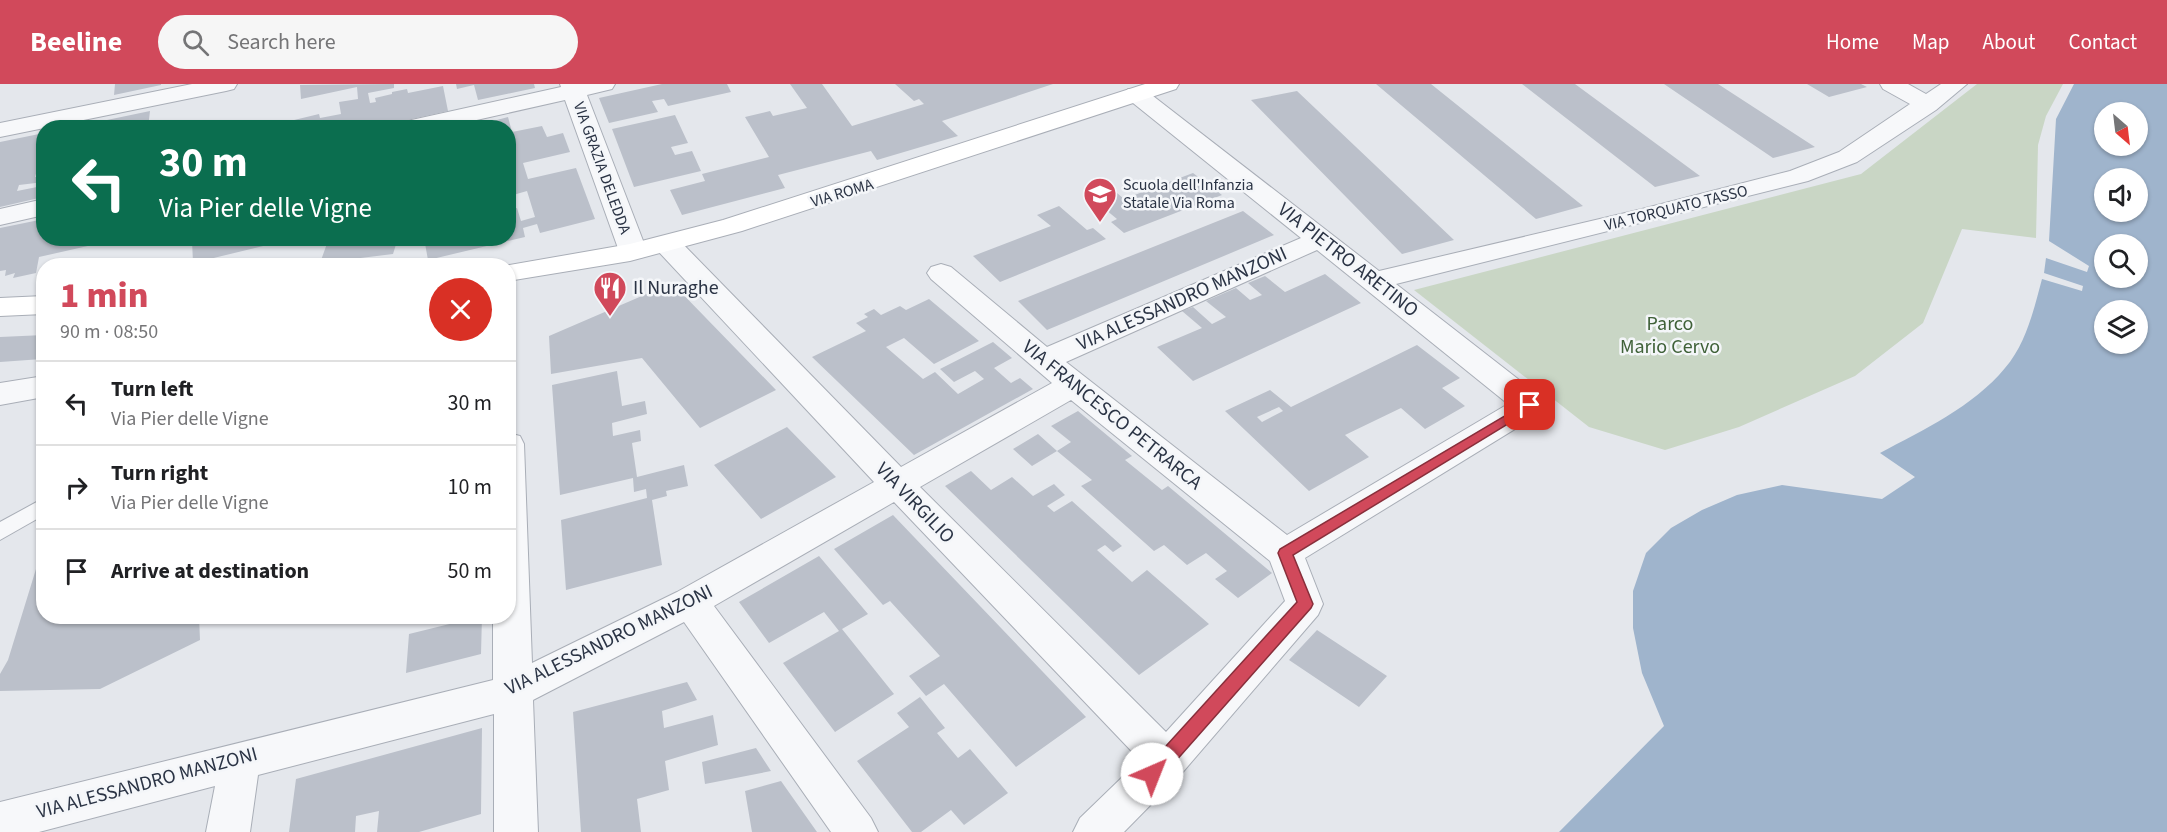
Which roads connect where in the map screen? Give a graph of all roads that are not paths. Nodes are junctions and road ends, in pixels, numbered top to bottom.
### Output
1 (226, 84) edge
2 (604, 84) edge
3 (1167, 84) edge
4 (1891, 84) edge
5 (1956, 84) edge
6 (572, 87) edge
7 (1136, 94) junction
8 (1928, 105) junction
9 (49, 120) edge
10 (439, 120) edge
11 (36, 123) edge
12 (0, 130) edge
13 (36, 209) edge
14 (0, 217) edge
15 (1320, 239) junction
16 (667, 244) junction
17 (633, 251) junction
18 (516, 272) edge
19 (941, 273) dead end
20 (1374, 281) junction
21 (36, 305) edge
22 (0, 307) edge
23 (1044, 360) junction
24 (1073, 385) junction
25 (36, 387) edge
26 (0, 394) edge
27 (898, 486) junction
28 (36, 510) edge
29 (0, 532) edge
30 (1285, 553) junction
31 (690, 602) junction
32 (511, 624) edge
33 (512, 692) junction
34 (240, 759) junction
35 (1167, 760) junction
36 (0, 822) edge
37 (228, 832) edge
38 (516, 832) edge
39 (856, 832) edge
40 (1095, 832) edge

1 - 9 street
2 - 6 street
3 - 7 main road, VIA ROMA
4 - 8 street
5 - 8 street, VIA TORQUATO TASSO
6 - 10 street
6 - 17 street, VIA GRAZIA DELEDDA
7 - 15 street, VIA PIETRO ARETINO
7 - 16 main road, VIA ROMA
8 - 20 street, VIA TORQUATO TASSO
11 - 12 street
13 - 14 street
15 - 20 street, VIA PIETRO ARETINO
15 - 23 street, VIA ALESSANDRO MANZONI
16 - 17 main road, VIA ROMA
16 - 27 street, VIA VIRGILIO
17 - 18 main road, VIA ROMA
19 - 23 street, VIA FRANCESCO PETRARCA
20 - 30 street, VIA PIETRO ARETINO
21 - 22 main road
23 - 24 street, VIA FRANCESCO PETRARCA
24 - 27 street, VIA ALESSANDRO MANZONI
24 - 30 street, VIA FRANCESCO PETRARCA
25 - 26 street
27 - 31 street, VIA ALESSANDRO MANZONI
27 - 35 street, VIA VIRGILIO
28 - 29 lane
30 - 35 street
31 - 33 street, VIA ALESSANDRO MANZONI
31 - 39 street
32 - 33 street
33 - 34 street, VIA ALESSANDRO MANZONI
33 - 38 street
34 - 36 street, VIA ALESSANDRO MANZONI
34 - 37 street
35 - 40 street

